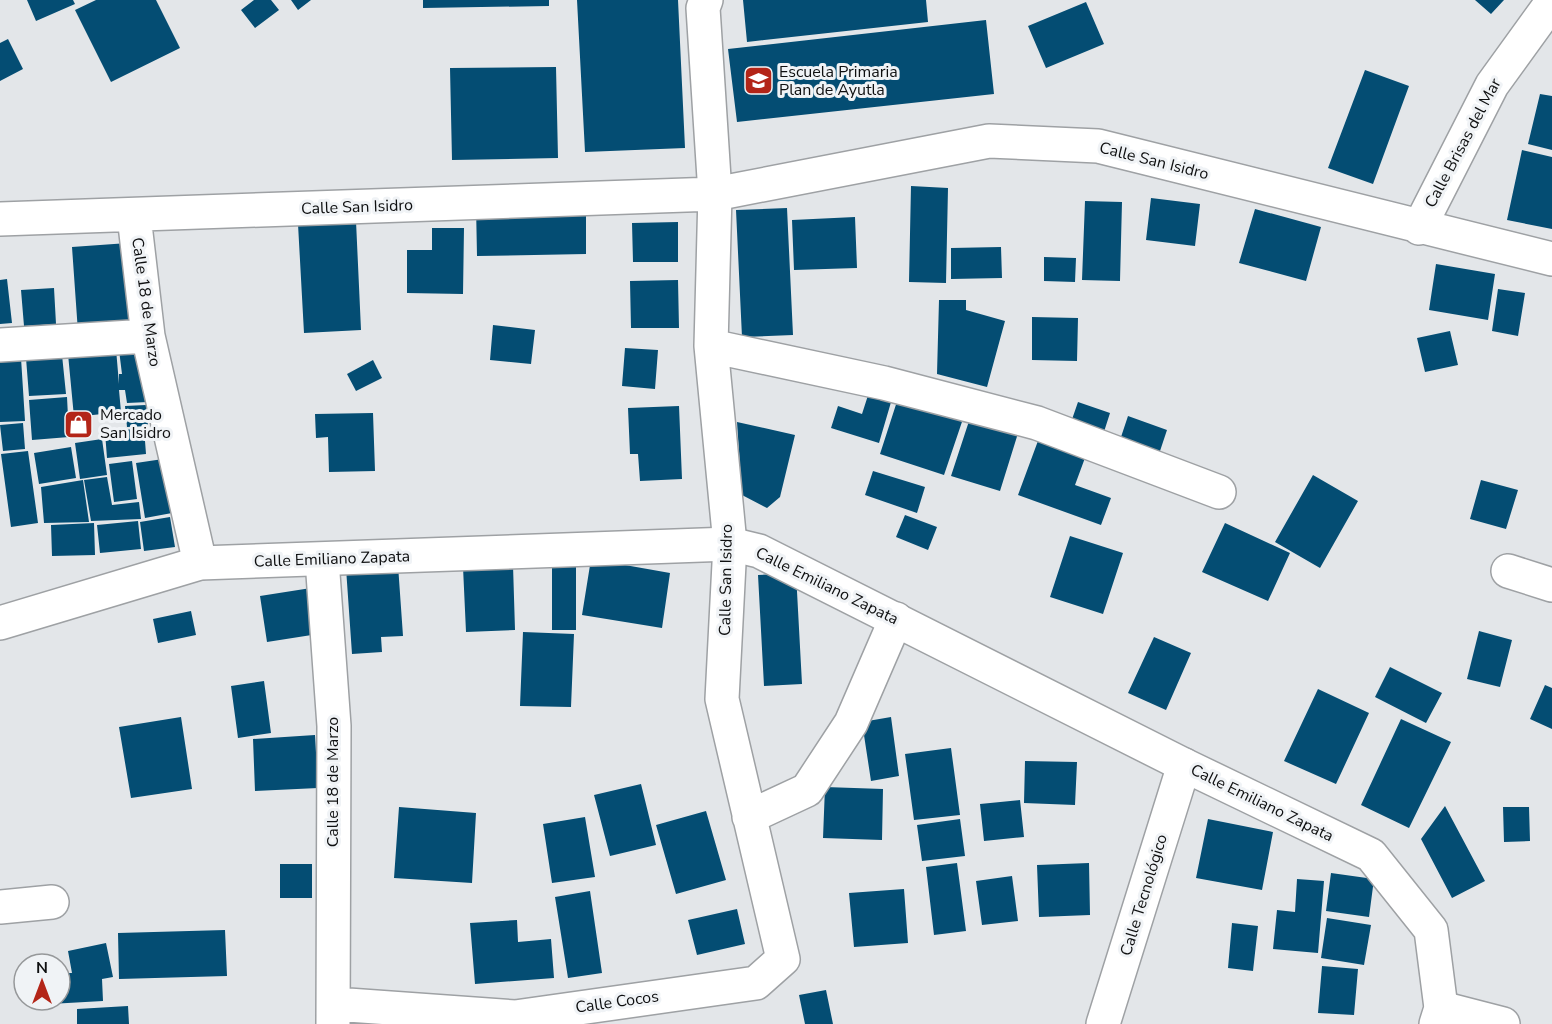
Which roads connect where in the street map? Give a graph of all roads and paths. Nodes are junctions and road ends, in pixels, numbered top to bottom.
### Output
1 (706, 0) edge
2 (1552, 2) edge
3 (715, 194) junction
4 (134, 216) junction
5 (0, 219) edge
6 (1419, 228) junction
7 (1552, 259) edge
8 (148, 336) junction
9 (0, 345) edge
10 (711, 346) junction
11 (1219, 492) dead end
12 (729, 544) junction
13 (322, 560) junction
14 (200, 563) junction
15 (1508, 571) dead end
16 (1552, 585) edge
17 (896, 619) junction
18 (0, 623) edge
19 (1184, 765) junction
20 (749, 817) junction
21 (52, 902) dead end
22 (0, 907) edge
23 (783, 959) joint
24 (334, 1014) edge
25 (1438, 1016) edge
26 (1103, 1024) edge
27 (1503, 1024) edge

1 - 3 street, Calle San Isidro
2 - 6 street, Calle Brisas del Mar
3 - 4 street, Calle San Isidro
3 - 6 street, Calle San Isidro
3 - 10 street, Calle San Isidro
4 - 5 street, Calle San Isidro
4 - 8 street, Calle 18 de Marzo
6 - 7 street, Calle San Isidro
8 - 9 street
8 - 14 street, Calle 18 de Marzo
10 - 11 street
10 - 12 street, Calle San Isidro
12 - 13 street, Calle Emiliano Zapata
12 - 17 street, Calle Emiliano Zapata
12 - 20 street, Calle San Isidro
13 - 14 street, Calle Emiliano Zapata
13 - 24 street, Calle 18 de Marzo
14 - 18 street, Calle Emiliano Zapata
15 - 16 street
17 - 19 street, Calle Emiliano Zapata
17 - 20 street
19 - 25 street, Calle Emiliano Zapata
19 - 26 street, Calle Tecnológico
20 - 23 street, Calle San Isidro
21 - 22 street
23 - 24 street, Calle Cocos
25 - 27 street, Calle Emiliano Zapata

